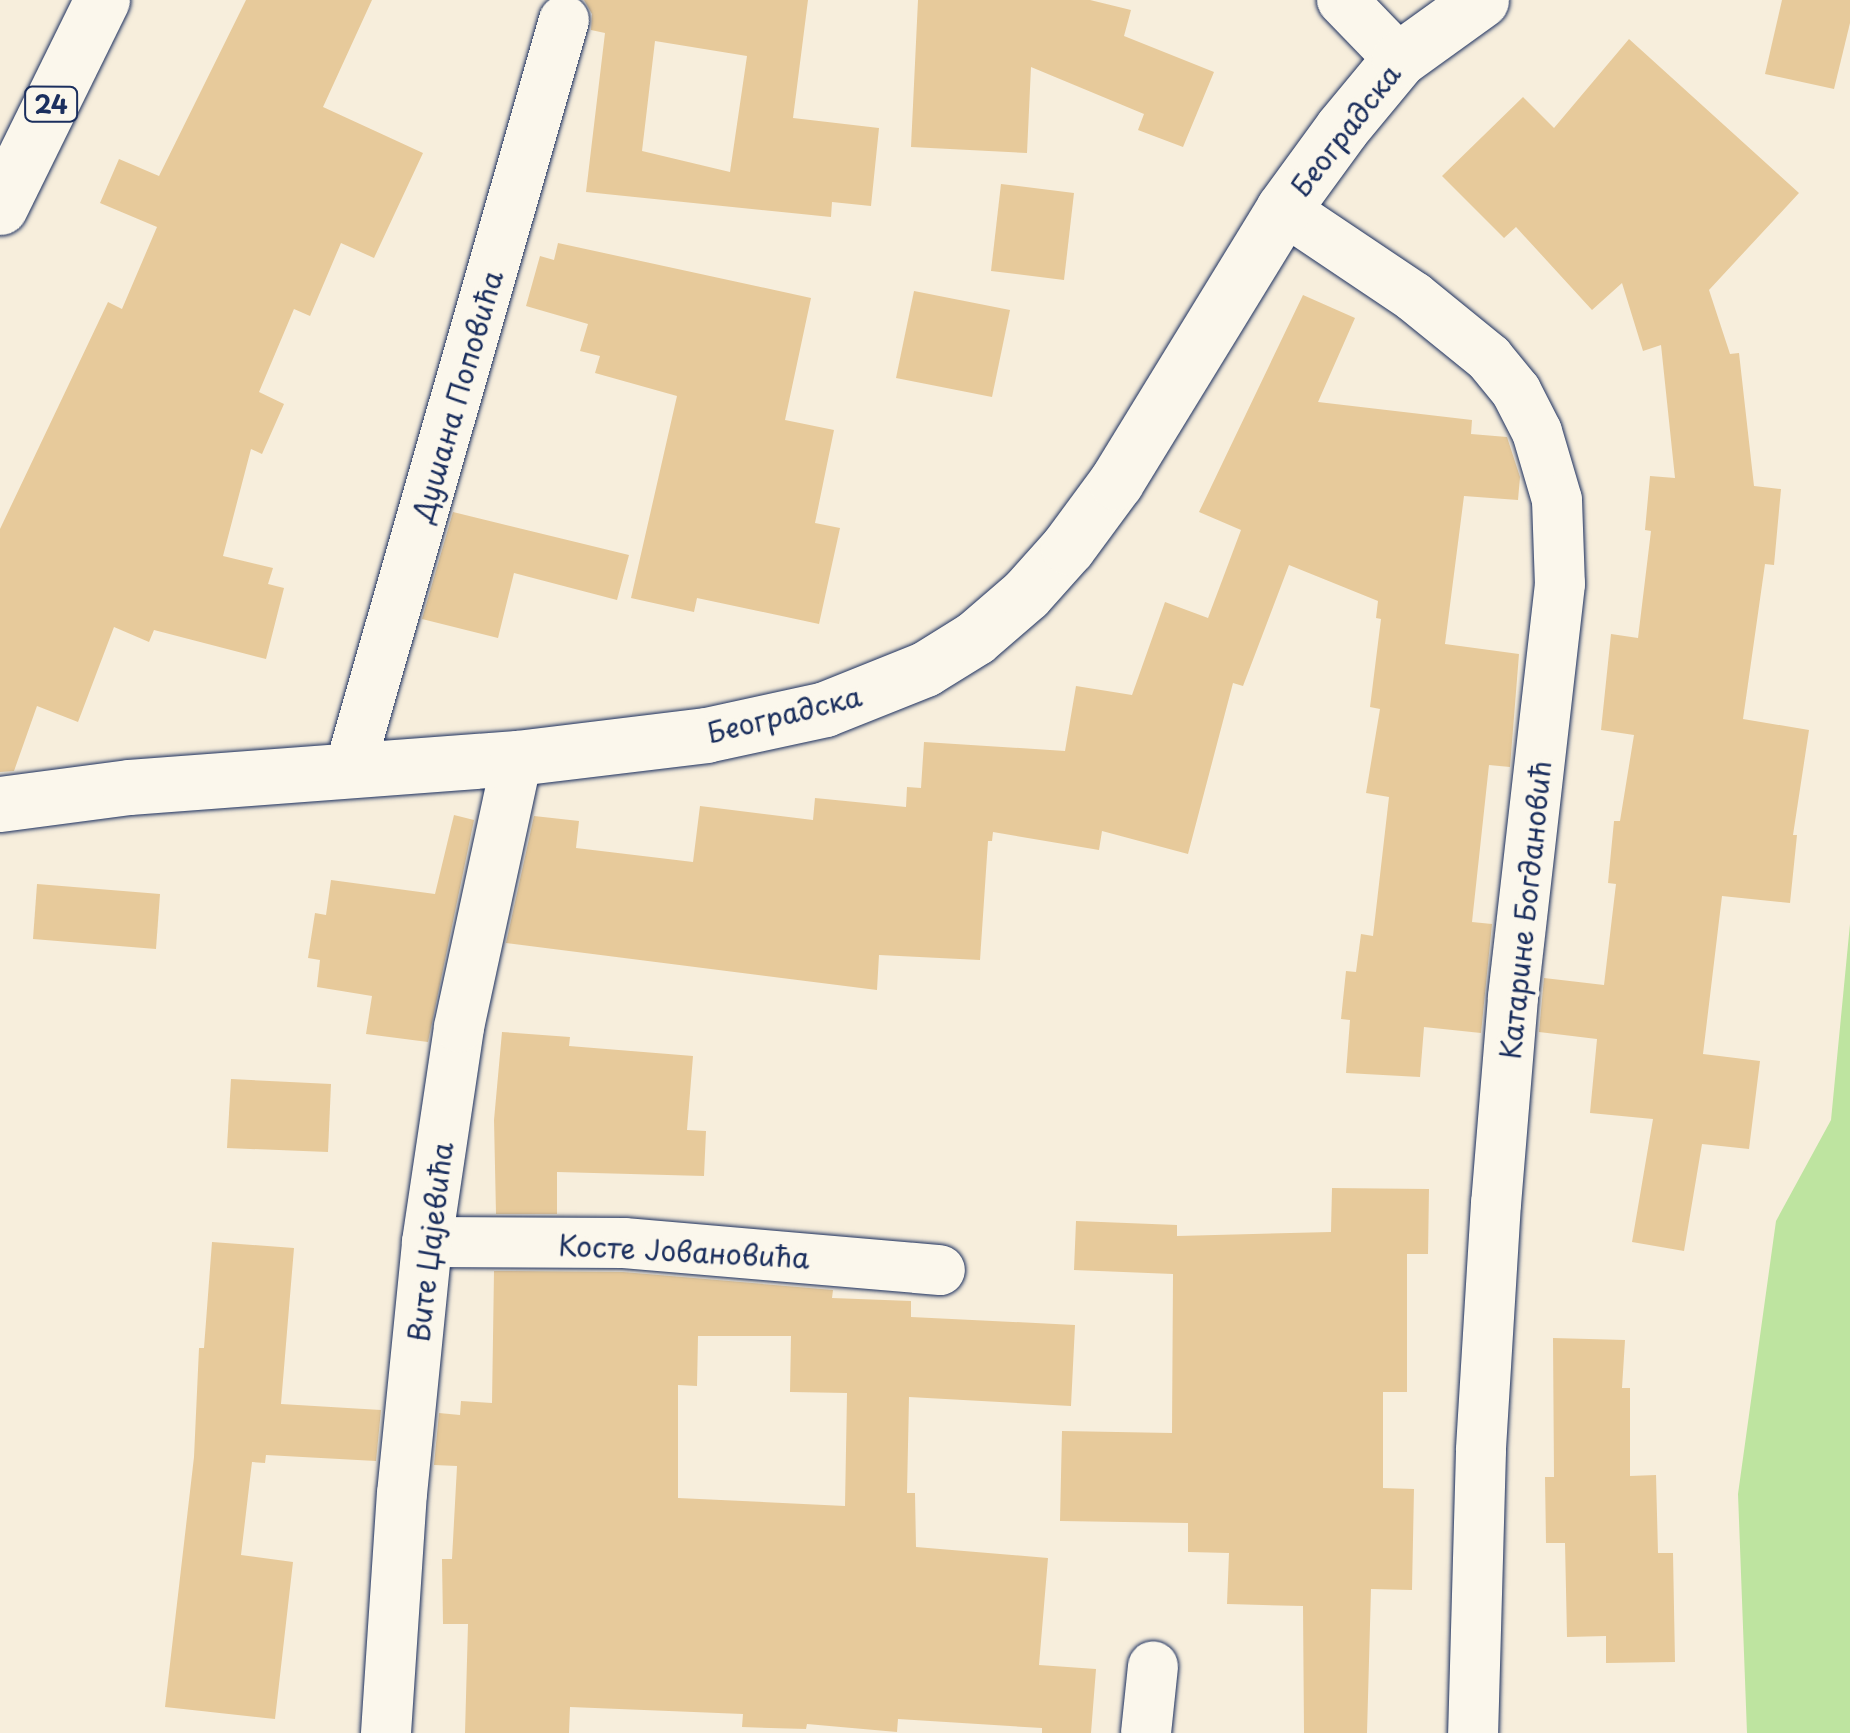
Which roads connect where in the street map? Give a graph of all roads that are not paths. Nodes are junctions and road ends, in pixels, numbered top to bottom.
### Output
1 (102, 0) edge
2 (1342, 0) edge
3 (1482, 0) edge
4 (564, 20) dead end
5 (1400, 59) junction
6 (0, 207) edge
7 (1283, 209) junction
8 (517, 758) junction
9 (349, 772) junction
10 (0, 804) edge
11 (427, 1242) junction
12 (940, 1270) dead end
13 (1152, 1666) dead end
14 (386, 1733) edge
15 (1146, 1733) edge
16 (1474, 1733) edge

1 - 6 street, 24
2 - 5 street
3 - 5 street, Београдска
4 - 9 street, Душана Поповића
5 - 7 street, Београдска
7 - 8 street, Београдска
7 - 16 street, Катарине Богдановић
8 - 9 street, Београдска
8 - 11 street, Вите Џајевића
9 - 10 street, Београдска
11 - 12 street, Косте Јовановића
11 - 14 street, Вите Џајевића
13 - 15 street

